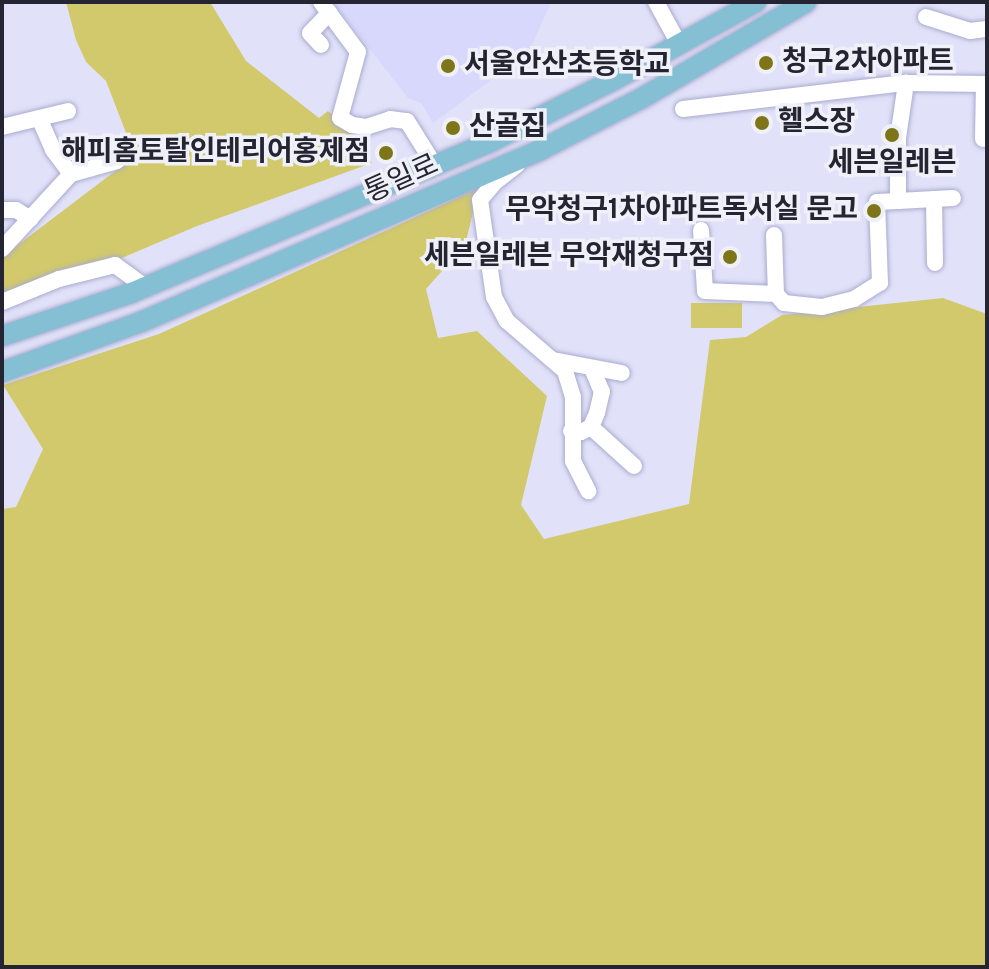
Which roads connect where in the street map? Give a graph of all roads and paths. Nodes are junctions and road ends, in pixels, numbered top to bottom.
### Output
1 (656, 2) edge
2 (756, 2) edge
3 (806, 2) edge
4 (325, 7) edge
5 (926, 17) dead end
6 (987, 29) edge
7 (679, 44) junction
8 (321, 45) dead end
9 (906, 83) junction
10 (986, 84) edge
11 (622, 108) junction
12 (683, 109) dead end
13 (68, 111) dead end
14 (39, 118) junction
15 (2, 127) edge
16 (983, 139) dead end
17 (117, 161) dead end
18 (434, 164) junction
19 (71, 174) junction
20 (953, 198) dead end
21 (934, 199) junction
22 (898, 201) junction
23 (2, 210) edge
24 (31, 219) junction
25 (701, 230) dead end
26 (774, 235) dead end
27 (2, 249) edge
28 (935, 263) dead end
29 (145, 287) junction
30 (776, 294) junction
31 (2, 302) edge
32 (2, 336) edge
33 (553, 360) junction
34 (592, 368) junction
35 (2, 372) edge
36 (622, 373) dead end
37 (591, 427) junction
38 (571, 431) junction
39 (634, 466) dead end
40 (588, 491) dead end

1 - 7 street
2 - 7 main road, 통일로
3 - 11 main road, 통일로
4 - 8 street
4 - 18 street
5 - 6 street
7 - 18 main road, 통일로
9 - 10 street
9 - 12 street
9 - 22 street
10 - 16 street
11 - 33 street
11 - 35 main road, 통일로
13 - 14 street
14 - 15 street
14 - 19 street
17 - 19 street
18 - 29 main road, 통일로
19 - 24 street
20 - 21 street
21 - 22 street
21 - 28 street
22 - 30 street
23 - 24 street
24 - 27 street
25 - 30 street
26 - 30 street
29 - 31 street
29 - 32 main road, 통일로
33 - 34 street
33 - 38 street
34 - 36 street
34 - 37 street
37 - 38 street
37 - 39 street
38 - 40 street

